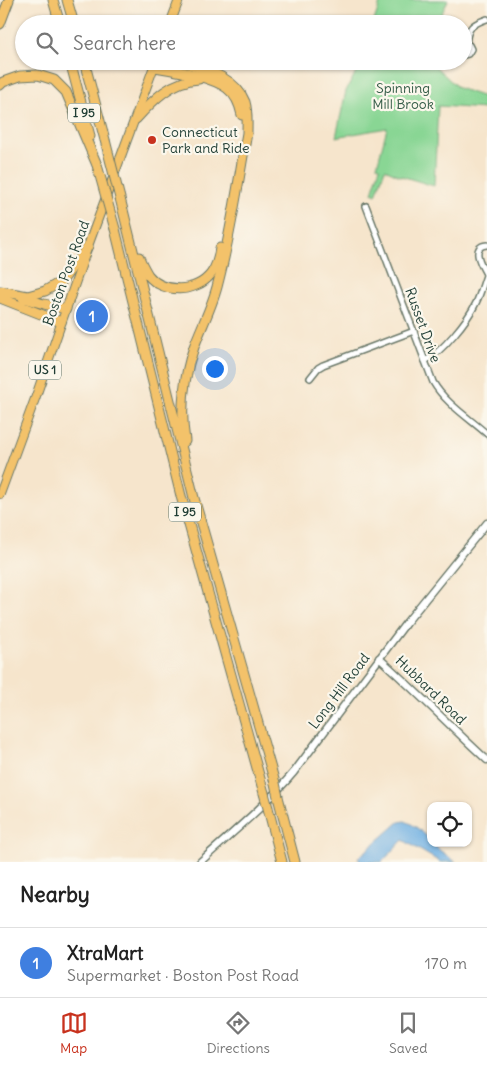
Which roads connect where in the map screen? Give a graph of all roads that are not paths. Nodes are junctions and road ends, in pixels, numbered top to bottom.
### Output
1 (9, 0) edge
2 (54, 0) edge
3 (67, 0) edge
4 (179, 0) edge
5 (58, 15) edge
6 (71, 15) edge
7 (173, 15) edge
8 (487, 19) edge
9 (0, 24) edge
10 (472, 27) edge
11 (72, 70) edge
12 (86, 70) edge
13 (154, 70) edge
14 (175, 70) edge
15 (205, 70) edge
16 (211, 80) junction
17 (0, 85) edge
18 (136, 119) junction
19 (97, 165) junction
20 (366, 206) dead end
21 (123, 210) junction
22 (487, 245) edge
23 (88, 246) junction
24 (487, 274) edge
25 (1, 294) edge
26 (66, 309) junction
27 (61, 322) junction
28 (414, 331) junction
29 (424, 360) junction
30 (310, 378) dead end
31 (487, 434) edge
32 (0, 494) edge
33 (194, 498) junction
34 (487, 523) edge
35 (379, 658) junction
36 (487, 760) edge
37 (200, 862) edge
38 (282, 862) edge
39 (295, 862) edge

1 - 9 highway
2 - 5 highway
3 - 6 highway
4 - 7 main road
8 - 10 street
11 - 19 highway, I 95
12 - 21 highway, I 95, bridge
13 - 18 main road, Boston Post Road / US 1
14 - 16 highway
15 - 33 highway
16 - 18 highway
16 - 21 highway
17 - 19 highway
18 - 23 main road, Boston Post Road / US 1
19 - 38 highway, I 95, bridge
20 - 28 street, Russet Drive
21 - 33 highway, I 95
22 - 24 street
23 - 25 highway
23 - 26 main road, Boston Post Road / US 1
24 - 29 street
25 - 26 highway
25 - 27 highway
26 - 27 main road, Boston Post Road / US 1
27 - 32 main road, Boston Post Road / US 1
28 - 29 street, Russet Drive
28 - 30 street
29 - 31 street, Russet Drive
33 - 39 highway, I 95, bridge
34 - 35 street, Long Hill Road
35 - 36 street, Hubbard Road
35 - 37 street, Long Hill Road

